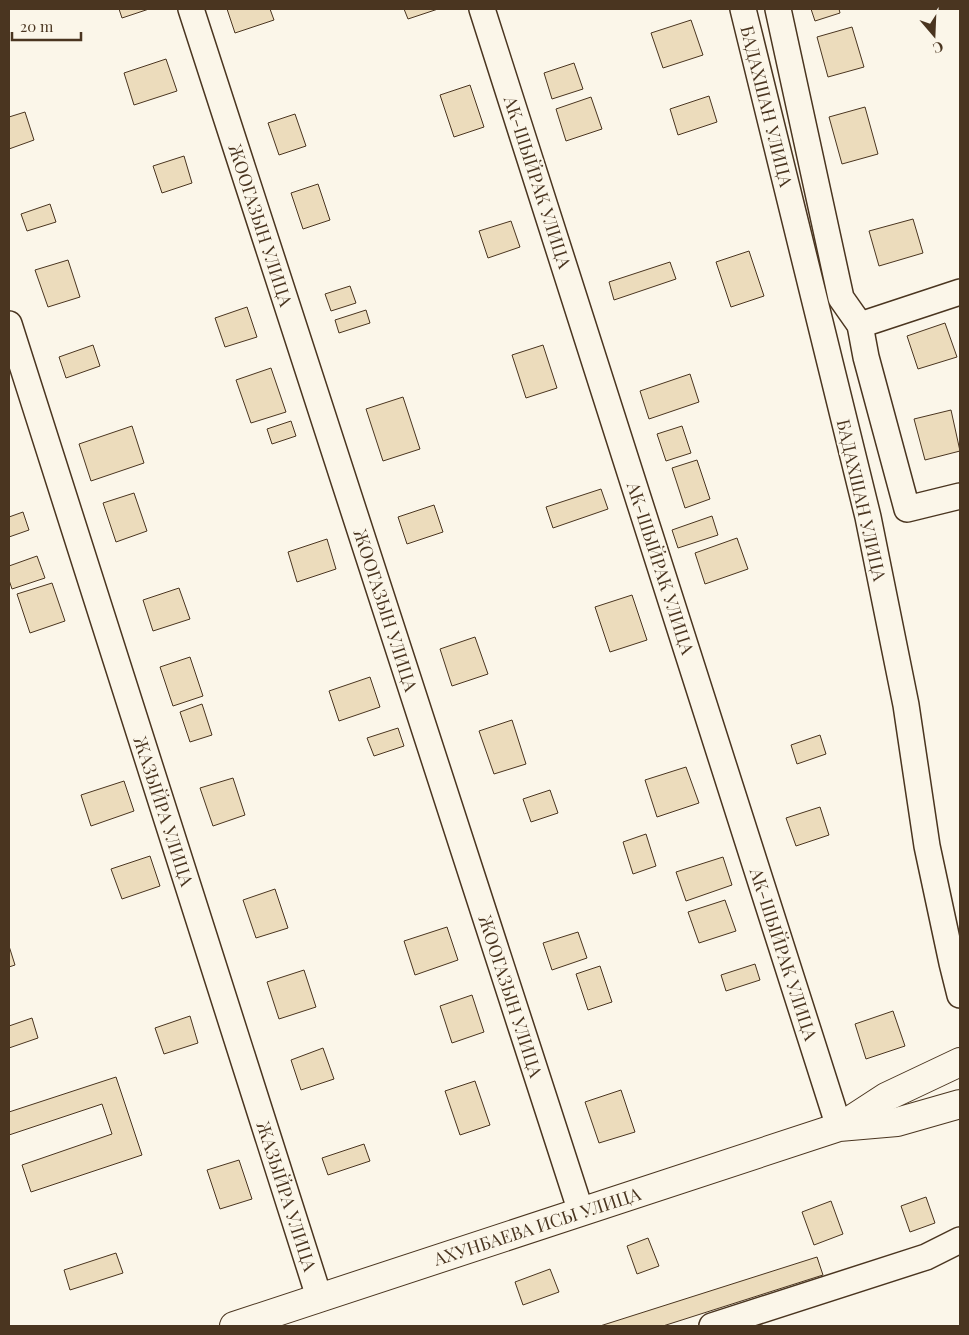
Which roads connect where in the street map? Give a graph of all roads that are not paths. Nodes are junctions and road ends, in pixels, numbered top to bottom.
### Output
1 (191, 9) edge
2 (482, 9) edge
3 (743, 9) edge
4 (778, 9) edge
5 (960, 292) edge
6 (9, 324) edge
7 (860, 325) junction
8 (960, 496) edge
9 (960, 995) edge
10 (960, 1062) edge
11 (960, 1104) edge
12 (839, 1127) junction
13 (581, 1212) junction
14 (960, 1240) edge
15 (319, 1297) junction
16 (234, 1326) edge
17 (712, 1326) edge

1 - 13 street, ЖООГАЗЫН УЛИЦА
2 - 12 street, АК-ШЫЙРАК УЛИЦА
3 - 9 street, БАДАХШАН УЛИЦА
4 - 7 street
5 - 7 street
6 - 15 street, ЖАЗЫЙРА УЛИЦА
7 - 8 street
10 - 12 main road, АХУНБАЕВА ИСЫ УЛИЦА
11 - 12 main road, АХУНБАЕВА ИСЫ УЛИЦА
12 - 13 main road, АХУНБАЕВА ИСЫ УЛИЦА
13 - 15 main road, АХУНБАЕВА ИСЫ УЛИЦА
14 - 17 street
15 - 16 main road, АХУНБАЕВА ИСЫ УЛИЦА

